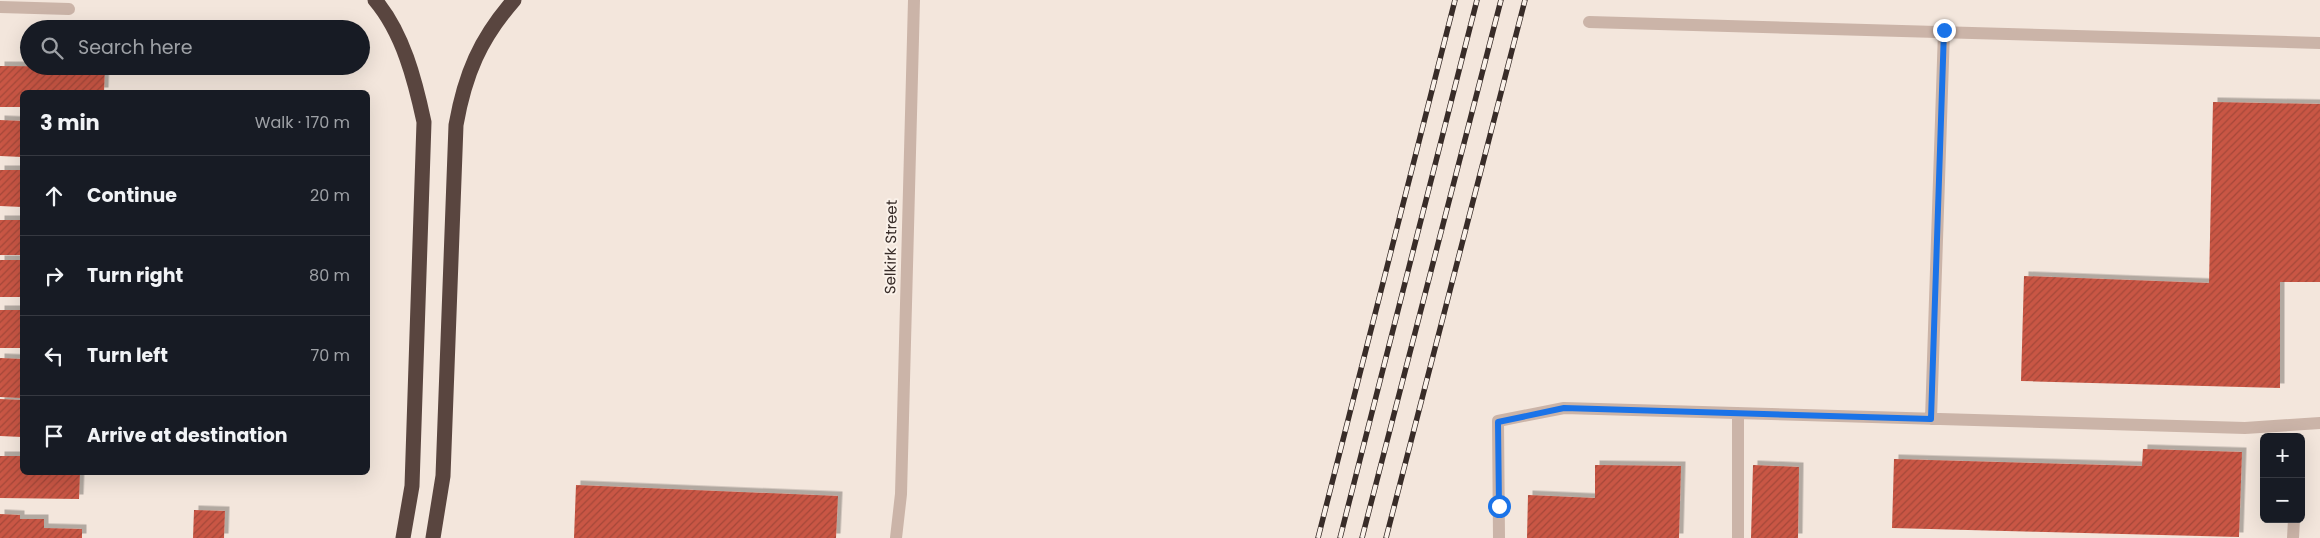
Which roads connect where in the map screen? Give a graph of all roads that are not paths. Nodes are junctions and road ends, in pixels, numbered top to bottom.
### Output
1 (375, 0) edge
2 (514, 0) edge
3 (914, 0) edge
4 (0, 7) edge
5 (68, 9) dead end
6 (1589, 22) dead end
7 (1944, 30) junction
8 (2320, 43) edge
9 (1738, 413) junction
10 (1931, 419) junction
11 (2320, 423) edge
12 (2297, 431) edge
13 (2294, 523) edge
14 (402, 538) edge
15 (433, 538) edge
16 (896, 538) edge
17 (1499, 538) edge
18 (1738, 538) edge
19 (2293, 538) edge

1 - 14 highway
2 - 15 highway
3 - 16 street, Selkirk Street
4 - 5 street
6 - 7 street
7 - 8 street
7 - 10 street
9 - 10 street
9 - 17 street
9 - 18 street
10 - 12 street
11 - 12 street
13 - 19 street

